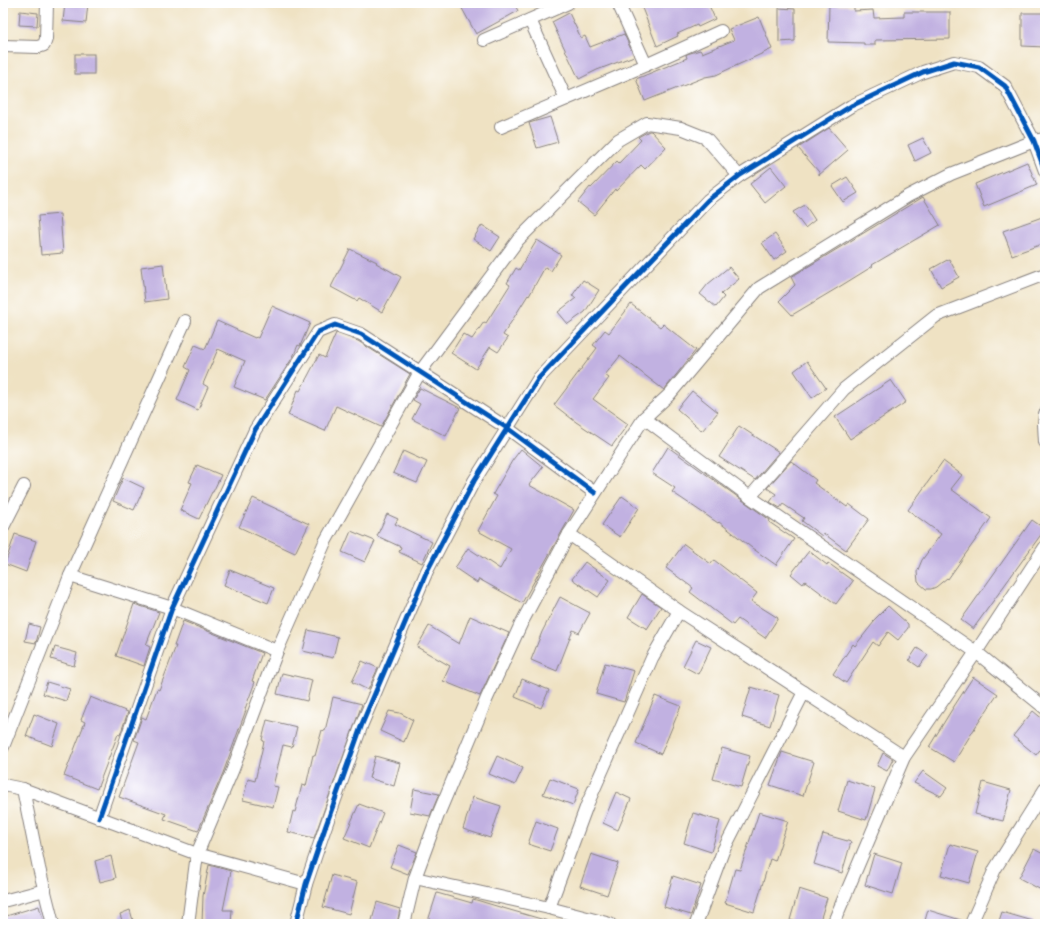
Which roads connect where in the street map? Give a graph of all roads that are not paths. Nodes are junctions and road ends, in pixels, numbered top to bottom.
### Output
1 (47, 3) edge
2 (568, 3) edge
3 (618, 3) edge
4 (530, 20) junction
5 (720, 31) dead end
6 (484, 40) dead end
7 (3, 46) edge
8 (646, 65) junction
9 (566, 99) junction
10 (501, 127) dead end
11 (1039, 140) edge
12 (1045, 171) edge
13 (739, 176) junction
14 (1045, 274) edge
15 (185, 321) dead end
16 (420, 372) junction
17 (1045, 414) edge
18 (644, 418) junction
19 (507, 428) junction
20 (1045, 442) edge
21 (24, 486) dead end
22 (595, 493) junction
23 (750, 497) junction
24 (3, 527) edge
25 (569, 534) junction
26 (1045, 547) edge
27 (70, 576) junction
28 (172, 608) junction
29 (680, 611) junction
30 (277, 651) junction
31 (976, 652) junction
32 (804, 692) junction
33 (1045, 708) edge
34 (3, 747) edge
35 (904, 757) junction
36 (3, 785) edge
37 (1045, 788) edge
38 (23, 789) junction
39 (98, 818) junction
40 (197, 854) junction
41 (415, 878) junction
42 (306, 884) junction
43 (45, 890) junction
44 (3, 901) edge
45 (548, 908) junction
46 (53, 924) edge
47 (188, 924) edge
48 (296, 924) edge
49 (404, 924) edge
50 (610, 924) edge
51 (696, 924) edge
52 (833, 924) edge
53 (971, 924) edge

1 - 7 street
2 - 4 street
3 - 8 street
4 - 6 street
4 - 9 street
5 - 8 street
8 - 9 street
9 - 10 street
11 - 12 street
11 - 13 street
11 - 18 street
13 - 16 street
13 - 19 street
14 - 23 street
15 - 27 street
16 - 19 street
16 - 28 street
16 - 30 street
17 - 20 street
18 - 22 street
18 - 23 street
19 - 22 street
19 - 42 street
21 - 24 street
22 - 25 street
23 - 31 street
25 - 29 street
25 - 41 street
26 - 31 street
27 - 28 street
27 - 34 street
28 - 30 street
28 - 39 street
29 - 32 street
29 - 45 street
30 - 40 street
31 - 33 street
31 - 35 street
32 - 35 street
32 - 51 street
35 - 52 street
36 - 38 street
37 - 53 street
38 - 39 street
38 - 43 street
39 - 40 street
40 - 42 street
40 - 47 street
41 - 45 street
41 - 49 street
42 - 48 street
43 - 44 street
43 - 46 street
45 - 50 street

